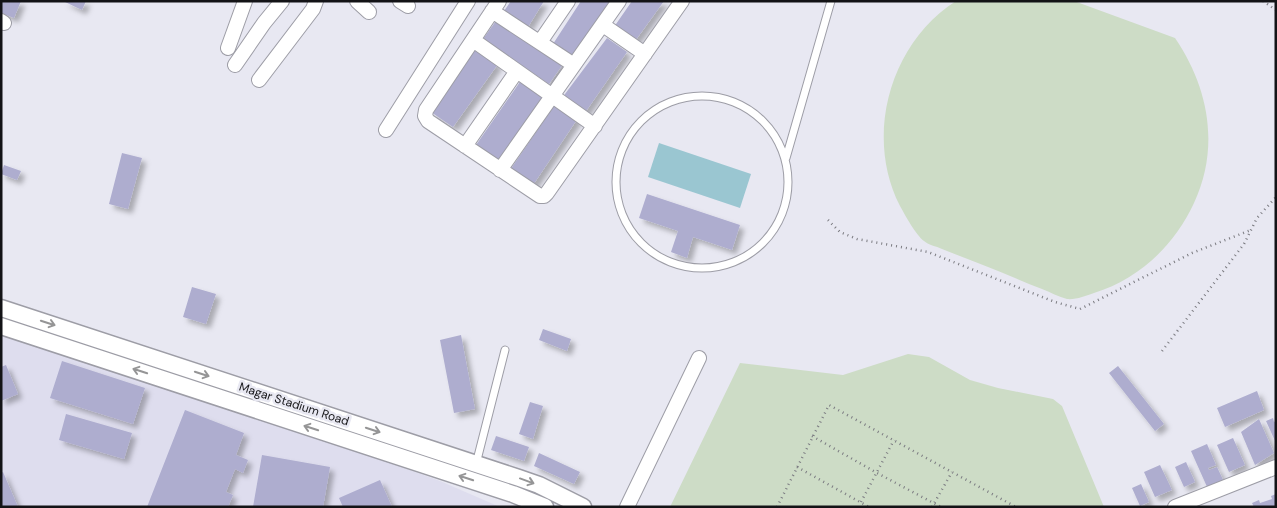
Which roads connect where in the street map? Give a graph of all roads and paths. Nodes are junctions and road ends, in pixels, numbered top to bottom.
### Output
1 (245, 1) edge
2 (282, 1) edge
3 (316, 1) edge
4 (357, 1) edge
5 (468, 1) edge
6 (568, 1) edge
7 (619, 1) edge
8 (682, 1) edge
9 (830, 1) edge
10 (1262, 1) edge
11 (496, 6) edge
12 (1276, 10) edge
13 (369, 12) dead end
14 (603, 25) junction
15 (473, 40) junction
16 (540, 42) junction
17 (228, 48) dead end
18 (646, 54) junction
19 (234, 65) dead end
20 (574, 65) junction
21 (517, 71) junction
22 (259, 80) dead end
23 (552, 97) junction
24 (595, 126) junction
25 (386, 130) dead end
26 (465, 146) junction
27 (786, 159) junction
28 (500, 170) junction
29 (1276, 197) edge
30 (828, 220) dead end
31 (1251, 230) junction
32 (1, 308) edge
33 (1, 326) edge
34 (505, 350) dead end
35 (1162, 351) dead end
36 (699, 358) dead end
37 (812, 436) junction
38 (894, 440) junction
39 (476, 464) junction
40 (797, 467) junction
41 (1276, 467) edge
42 (952, 472) junction
43 (877, 473) junction
44 (861, 502) junction
45 (934, 503) junction
46 (1010, 506) edge
47 (544, 507) edge
48 (583, 507) edge
49 (627, 507) edge
50 (778, 507) edge
51 (869, 507) edge
52 (932, 507) edge
53 (941, 507) edge
54 (1016, 507) edge
55 (1175, 507) edge

1 - 17 street
2 - 19 street
3 - 22 street
4 - 13 street
5 - 25 street
6 - 16 street
7 - 14 street
8 - 18 street
9 - 27 lane
10 - 12 path
11 - 15 street
11 - 16 street
14 - 18 street
14 - 20 street
15 - 21 street
15 - 26 street
16 - 20 street
18 - 24 street
20 - 23 street
21 - 23 street
21 - 26 street
23 - 24 street
23 - 28 street
24 - 28 street
26 - 28 street
27 - 27 lane
29 - 31 path
30 - 31 path
31 - 35 path
32 -> 39 street, Magar Stadium Road
47 -> 33 street, Magar Stadium Road
34 - 39 lane
36 - 49 street
37 - 38 path
37 - 40 path
37 - 43 path
38 - 42 path
38 - 43 path
39 -> 48 street, Magar Stadium Road
40 - 44 path
40 - 50 path
41 - 55 street
42 - 45 path
42 - 46 path
43 - 44 path
43 - 45 path
44 - 51 path
45 - 52 path
45 - 53 path
46 - 54 path

